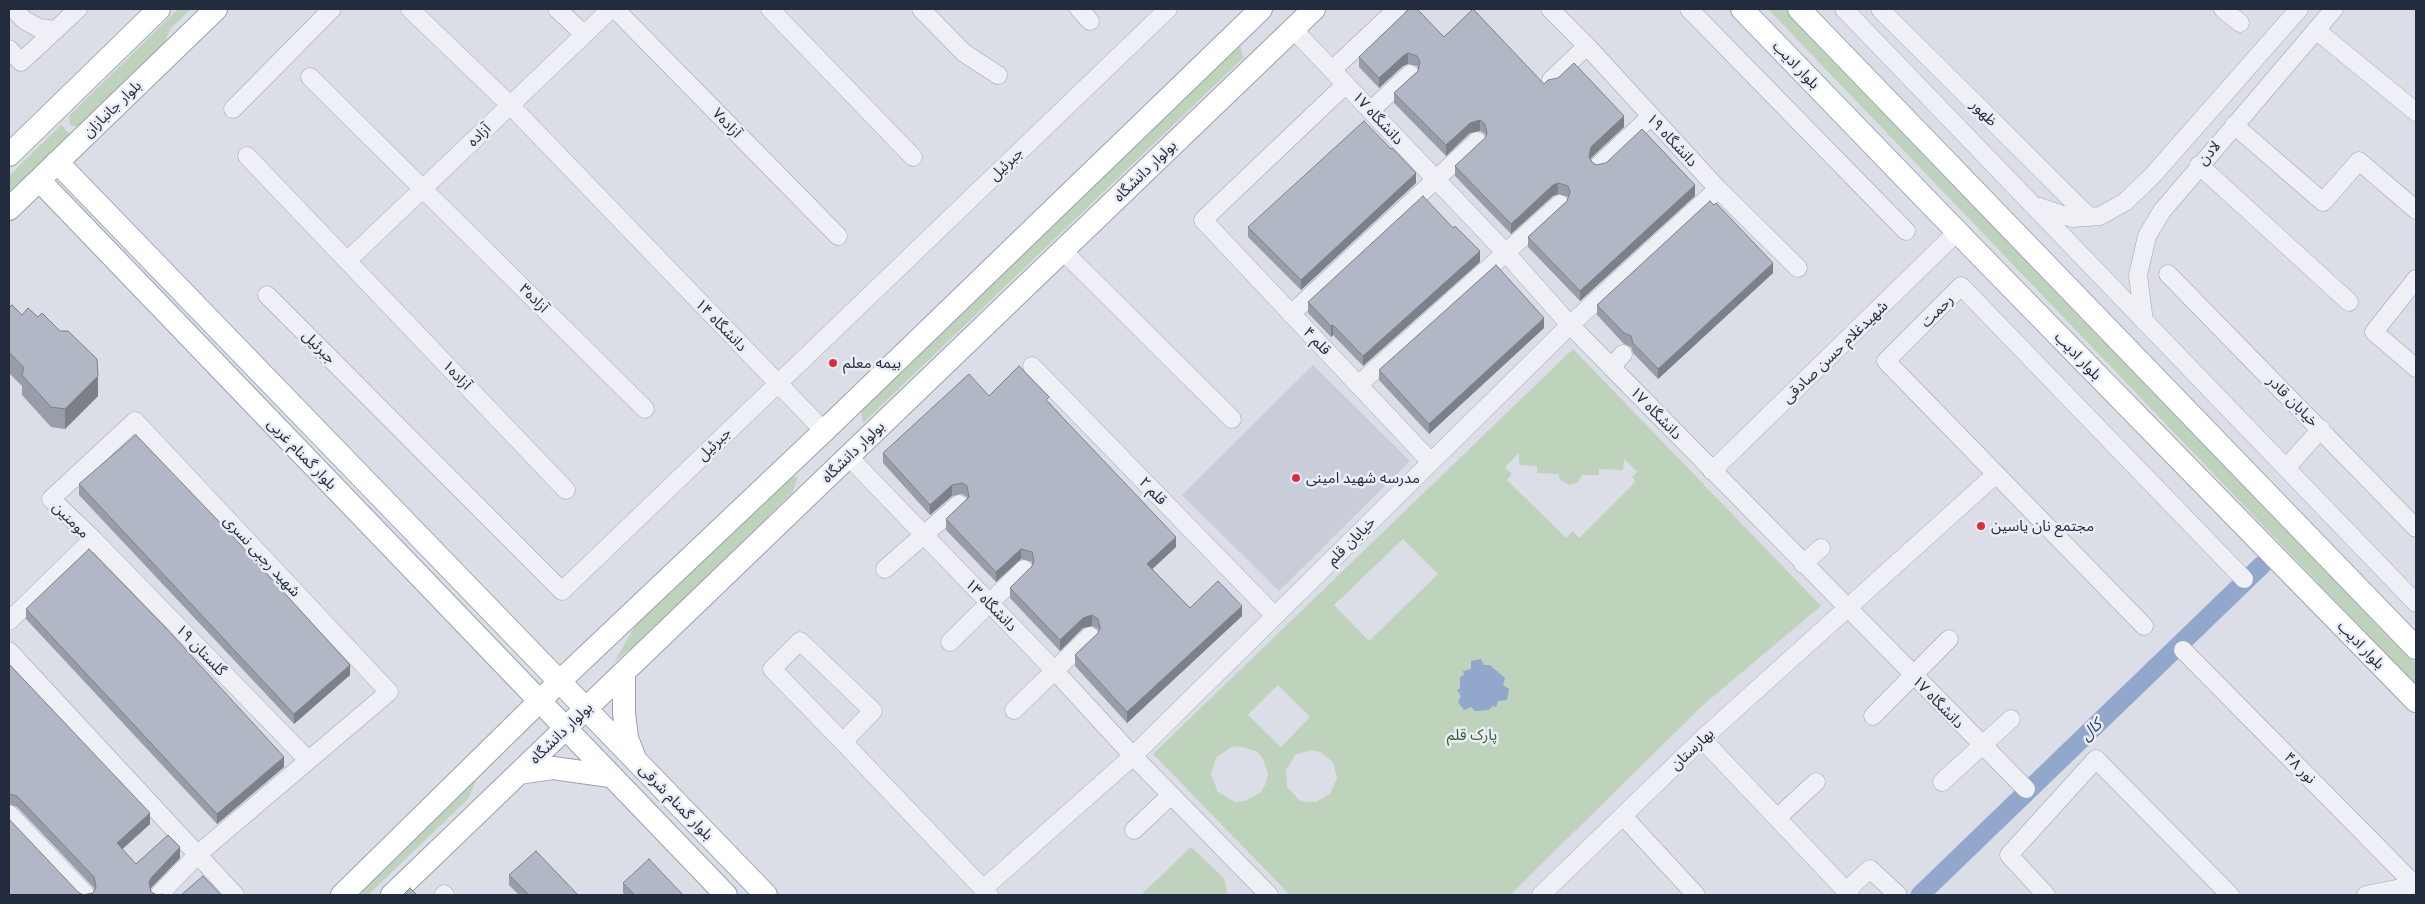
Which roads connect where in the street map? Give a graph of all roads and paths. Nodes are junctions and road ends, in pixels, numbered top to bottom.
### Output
1 (14, 9) edge
2 (78, 9) edge
3 (159, 9) edge
4 (216, 9) edge
5 (332, 9) edge
6 (410, 9) edge
7 (558, 9) edge
8 (611, 9) edge
9 (615, 9) edge
10 (770, 9) edge
11 (922, 9) edge
12 (1168, 9) edge
13 (1261, 9) edge
14 (1314, 9) edge
15 (1397, 9) edge
16 (1550, 9) edge
17 (1688, 9) edge
18 (1742, 9) edge
19 (1799, 9) edge
20 (1844, 9) edge
21 (1880, 9) edge
22 (2223, 9) edge
23 (2298, 9) edge
24 (2334, 9) edge
25 (2240, 23) dead end
26 (1293, 29) junction
27 (56, 30) junction
28 (2316, 30) junction
29 (584, 34) junction
30 (1587, 46) junction
31 (15, 55) edge
32 (1332, 70) junction
33 (1410, 74) dead end
34 (998, 75) dead end
35 (310, 77) dead end
36 (1551, 80) edge
37 (1346, 84) junction
38 (510, 105) junction
39 (233, 110) dead end
40 (1371, 110) junction
41 (2416, 112) edge
42 (1650, 117) junction
43 (2234, 125) junction
44 (1476, 141) dead end
45 (12, 146) edge
46 (247, 156) dead end
47 (913, 157) dead end
48 (58, 162) junction
49 (1599, 164) edge
50 (2199, 165) junction
51 (1436, 179) junction
52 (39, 180) junction
53 (79, 184) junction
54 (424, 188) junction
55 (1718, 189) junction
56 (60, 203) junction
57 (1560, 204) dead end
58 (2032, 204) junction
59 (9, 208) edge
60 (2416, 210) edge
61 (2089, 217) junction
62 (1906, 231) dead end
63 (1957, 232) junction
64 (838, 236) dead end
65 (1062, 250) junction
66 (1506, 253) junction
67 (347, 261) junction
68 (1798, 268) dead end
69 (2168, 274) dead end
70 (2416, 279) edge
71 (267, 294) dead end
72 (2349, 302) dead end
73 (1291, 314) junction
74 (2144, 320) junction
75 (1570, 325) junction
76 (1624, 354) dead end
77 (1032, 366) dead end
78 (1611, 367) junction
79 (2416, 368) edge
80 (777, 383) junction
81 (1358, 384) junction
82 (645, 409) dead end
83 (1232, 419) dead end
84 (135, 421) joint
85 (2321, 429) junction
86 (824, 431) junction
87 (848, 456) junction
88 (1432, 462) junction
89 (2286, 468) junction
90 (1712, 471) junction
91 (1995, 475) junction
92 (566, 490) dead end
93 (959, 504) edge
94 (2416, 528) edge
95 (924, 535) junction
96 (93, 540) junction
97 (1821, 548) dead end
98 (1803, 564) junction
99 (885, 569) dead end
100 (1024, 569) dead end
101 (2244, 579) dead end
102 (989, 603) junction
103 (2416, 603) edge
104 (1848, 609) junction
105 (1275, 616) junction
106 (9, 621) edge
107 (2144, 626) dead end
108 (1090, 636) dead end
109 (1948, 640) dead end
110 (950, 642) dead end
111 (2416, 648) edge
112 (2183, 650) dead end
113 (9, 651) edge
114 (1055, 671) junction
115 (624, 672) junction
116 (1913, 676) junction
117 (559, 682) junction
118 (2416, 701) edge
119 (539, 702) junction
120 (586, 709) junction
121 (1014, 710) dead end
122 (1873, 716) dead end
123 (2011, 719) dead end
124 (565, 729) junction
125 (1702, 739) junction
126 (843, 742) junction
127 (1981, 746) junction
128 (1133, 756) junction
129 (308, 760) junction
130 (636, 761) junction
131 (519, 774) junction
132 (610, 776) junction
133 (1816, 782) dead end
134 (1942, 782) dead end
135 (2026, 790) dead end
136 (1171, 795) junction
137 (9, 814) edge
138 (1623, 816) junction
139 (1777, 818) junction
140 (1134, 830) dead end
141 (198, 856) junction
142 (2416, 885) edge
143 (986, 892) edge
144 (1848, 893) edge
145 (86, 895) edge
146 (159, 895) edge
147 (235, 895) edge
148 (342, 895) edge
149 (392, 895) edge
150 (726, 895) edge
151 (766, 895) edge
152 (1268, 895) edge
153 (1542, 895) edge
154 (1696, 895) edge
155 (1898, 895) edge
156 (2046, 895) edge
157 (2230, 895) edge
158 (2366, 895) edge

1 - 27 street
2 - 27 street
3 - 45 main road
4 - 48 main road, بلوار جانبازان
5 - 39 street
6 - 38 street, دانشگاه ۱۴
7 - 29 street
8 - 29 street, آزاده
9 - 64 street, آزاده۷
10 - 47 street
11 - 34 street
12 - 80 street, جبرئیل
13 - 86 main road
14 - 26 main road, بولوار دانشگاه
15 - 32 street
16 - 30 street, دانشگاه ۱۹
17 - 62 street
18 - 63 main road, بلوار ادیب
19 - 111 main road
20 - 58 street
21 - 61 street, ظهور
22 - 25 street
23 - 61 street, لادن
24 - 28 street, لادن
26 - 32 street, دانشگاه ۱۷
26 - 65 main road, بولوار دانشگاه
27 - 31 street
28 - 41 street
28 - 43 street, لادن
29 - 38 street, آزاده
30 - 36 street
30 - 42 street, دانشگاه ۱۹
32 - 37 street, دانشگاه ۱۷
33 - 40 street
35 - 54 street, آزاده۳
37 - 40 street, دانشگاه ۱۷
37 - 73 street, قلم ۴
38 - 54 street, آزاده
38 - 80 street, دانشگاه ۱۴
40 - 51 street, دانشگاه ۱۷
42 - 49 street
42 - 55 street, دانشگاه ۱۹
43 - 50 street, لادن
43 - 60 street
44 - 51 street
46 - 67 street, آزاده۱
48 - 52 main road, بلوار جانبازان
48 - 53 main road, بلوار گمنام غربی
50 - 72 street
50 - 74 street, لادن
51 - 66 street, دانشگاه ۱۷
51 - 73 street
52 - 56 main road, بلوار گمنام غربی
52 - 59 main road, بلوار جانبازان
53 - 56 main road
53 - 117 main road, بلوار گمنام غربی
54 - 67 street, آزاده
54 - 82 street, آزاده۳
55 - 68 street, دانشگاه ۱۹
55 - 75 street, خیابان قلم
56 - 119 main road, بلوار گمنام غربی
57 - 66 street
58 - 61 street, لادن
58 - 74 street
63 - 90 street, شهیدغلام حسن صادقی
63 - 118 main road, بلوار ادیب
65 - 83 street
65 - 87 main road, بولوار دانشگاه
66 - 75 street, دانشگاه ۱۷
66 - 81 street
67 - 92 street, آزاده۱
69 - 85 street, خیابان قادر
70 - 79 street
71 - 80 street, جبرئیل
73 - 81 street, قلم ۴
74 - 89 street
75 - 78 street, دانشگاه ۱۷
75 - 88 street, خیابان قلم
76 - 78 street
77 - 105 street, قلم ۲
78 - 90 street, دانشگاه ۱۷
80 - 86 street, دانشگاه ۱۴
81 - 88 street, قلم ۴
84 - 96 street, مومنین
84 - 129 street, شهید رجبی نسری
85 - 89 street
85 - 94 street, خیابان قادر
86 - 117 main road
87 - 95 street, دانشگاه ۱۳
87 - 115 main road, بولوار دانشگاه
88 - 105 street, خیابان قلم
89 - 103 street
90 - 98 street, دانشگاه ۱۷
91 - 101 street, رحمت
91 - 104 street, بهارستان
91 - 107 street, رحمت
93 - 95 street
95 - 99 street
95 - 102 street, دانشگاه ۱۳
96 - 106 street, مومنین
96 - 129 street, گلستان ۱۹
97 - 98 street
98 - 104 street, دانشگاه ۱۷
100 - 102 street
102 - 110 street
102 - 114 street, دانشگاه ۱۳
104 - 116 street, دانشگاه ۱۷
104 - 125 street, بهارستان
105 - 128 street, خیابان قلم
108 - 114 street
109 - 116 street
112 - 142 street, نور ۴۸
113 - 141 street
114 - 121 street
114 - 128 street, دانشگاه ۱۳
115 - 120 main road, بولوار دانشگاه
115 - 130 main road
116 - 122 street
116 - 127 street, دانشگاه ۱۷
117 - 119 main road
117 - 120 main road, بلوار گمنام غربی
119 - 124 main road, بلوار گمنام غربی
119 - 148 main road
120 - 124 main road, بولوار دانشگاه
120 - 130 main road, بلوار گمنام شرقی
123 - 127 street
124 - 131 main road, بولوار دانشگاه
124 - 132 main road, بلوار گمنام شرقی
125 - 138 street, بهارستان
125 - 139 street
126 - 126 street
126 - 143 street
127 - 134 street
127 - 135 street, دانشگاه ۱۷
128 - 136 street, دانشگاه ۱۳
128 - 143 street, خیابان قلم
129 - 141 street
130 - 151 main road, بلوار گمنام شرقی
131 - 132 main road
131 - 149 main road, بولوار دانشگاه
132 - 150 main road, بلوار گمنام شرقی
133 - 139 street
136 - 140 street
136 - 152 street, دانشگاه ۱۳
137 - 145 street
138 - 153 street, بهارستان
138 - 154 street
139 - 144 street
141 - 146 street
141 - 147 street
142 - 158 street
144 - 155 street
156 - 157 street

